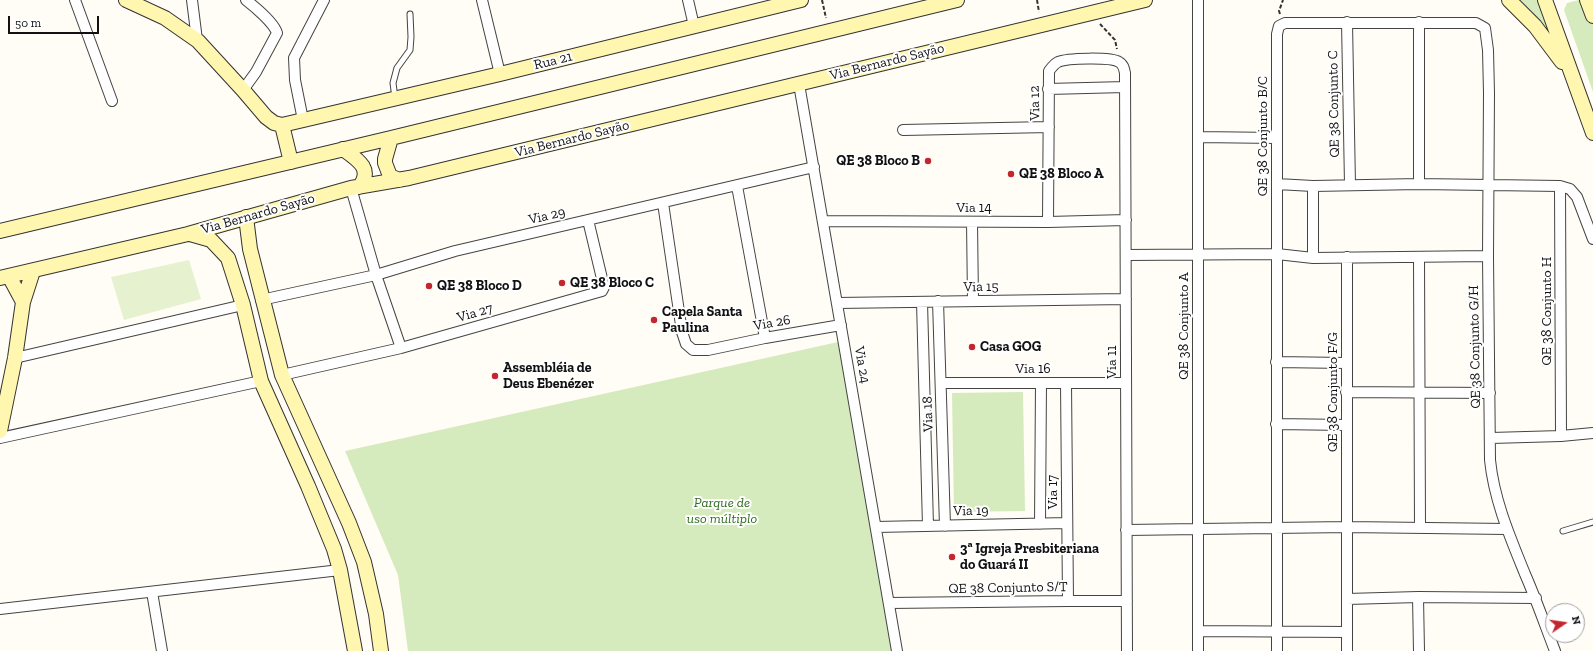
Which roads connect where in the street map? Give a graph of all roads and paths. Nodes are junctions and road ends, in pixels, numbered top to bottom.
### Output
1 (75, 0) edge
2 (126, 0) edge
3 (192, 0) edge
4 (246, 0) edge
5 (324, 0) edge
6 (482, 0) edge
7 (688, 0) edge
8 (801, 0) edge
9 (822, 0) edge
10 (957, 0) edge
11 (1145, 0) edge
12 (1198, 0) edge
13 (1510, 0) edge
14 (1587, 0) edge
15 (1546, 1) edge
16 (1094, 6) edge
17 (410, 14) dead end
18 (1593, 16) edge
19 (1347, 22) junction
20 (1419, 22) junction
21 (694, 26) junction
22 (830, 31) junction
23 (197, 40) junction
24 (1119, 62) junction
25 (500, 74) junction
26 (1574, 81) junction
27 (800, 84) junction
28 (1125, 88) junction
29 (1048, 89) junction
30 (244, 90) junction
31 (395, 99) junction
32 (112, 101) dead end
33 (303, 120) junction
34 (282, 125) junction
35 (1049, 127) junction
36 (903, 130) dead end
37 (1593, 133) edge
38 (391, 138) junction
39 (1198, 138) junction
40 (1277, 138) junction
41 (343, 149) junction
42 (291, 162) junction
43 (814, 167) junction
44 (409, 178) junction
45 (1277, 184) junction
46 (1419, 184) junction
47 (1350, 185) junction
48 (1489, 185) junction
49 (737, 186) junction
50 (1313, 186) junction
51 (1560, 186) junction
52 (355, 188) junction
53 (663, 203) junction
54 (246, 217) junction
55 (588, 220) junction
56 (1126, 220) junction
57 (823, 221) junction
58 (972, 222) junction
59 (1048, 222) junction
60 (0, 231) edge
61 (188, 234) junction
62 (1593, 239) edge
63 (1198, 254) junction
64 (1277, 254) junction
65 (1126, 255) junction
66 (1419, 256) junction
67 (1488, 256) junction
68 (1347, 257) junction
69 (1313, 258) junction
70 (33, 271) junction
71 (376, 275) junction
72 (5, 277) edge
73 (1126, 299) junction
74 (261, 300) junction
75 (973, 301) junction
76 (23, 302) junction
77 (922, 302) junction
78 (938, 302) junction
79 (837, 303) junction
80 (243, 305) junction
81 (841, 325) junction
82 (765, 338) junction
83 (401, 348) junction
84 (15, 358) junction
85 (1276, 362) junction
86 (1346, 363) junction
87 (282, 374) junction
88 (261, 380) junction
89 (941, 383) junction
90 (1041, 383) junction
91 (1066, 383) junction
92 (1126, 383) junction
93 (1346, 392) junction
94 (1490, 392) junction
95 (1419, 393) junction
96 (1276, 424) junction
97 (1346, 425) junction
98 (0, 431) edge
99 (1593, 433) edge
100 (1561, 436) junction
101 (0, 438) edge
102 (1491, 438) junction
103 (319, 458) junction
104 (299, 467) junction
105 (327, 475) junction
106 (308, 486) junction
107 (1593, 522) edge
108 (1067, 523) junction
109 (1040, 524) junction
110 (928, 526) junction
111 (945, 526) junction
112 (876, 527) junction
113 (1347, 527) junction
114 (1198, 528) junction
115 (1277, 528) junction
116 (1420, 528) junction
117 (1507, 529) junction
118 (1126, 530) junction
119 (1562, 531) dead end
120 (340, 570) junction
121 (152, 592) junction
122 (1418, 597) junction
123 (1536, 598) junction
124 (1347, 599) junction
125 (1068, 601) junction
126 (1127, 601) junction
127 (889, 603) junction
128 (0, 609) edge
129 (1198, 631) junction
130 (1276, 631) junction
131 (1347, 632) junction
132 (162, 651) edge
133 (355, 651) edge
134 (380, 651) edge
135 (897, 651) edge
136 (1127, 651) edge
137 (1198, 651) edge
138 (1277, 651) edge
139 (1347, 651) edge
140 (1419, 651) edge
141 (1555, 651) edge

1 - 32 street
2 - 23 main road
3 - 23 street
4 - 30 street
5 - 33 street
6 - 25 street
7 - 21 street
8 - 21 main road, Rua 21
9 - 22 path
10 - 22 main road
11 - 16 main road, Via Bernardo Sayão
12 - 39 street, QE 38 Conjunto A
13 - 26 main road
14 - 18 main road
15 - 26 main road
16 - 24 path
16 - 27 main road, Via Bernardo Sayão
17 - 31 lane
19 - 20 street
19 - 40 street, QE 38 Conjunto B/C
19 - 47 street, QE 38 Conjunto C
20 - 46 street
20 - 48 street, QE 38 Conjunto G/H
21 - 25 main road, Rua 21
22 - 38 main road
23 - 30 main road
24 - 28 street, Via 11
24 - 29 street, Via 12
25 - 31 main road, Rua 21
26 - 37 main road
27 - 43 street, Via 24
27 - 44 main road, Via Bernardo Sayão
28 - 29 street
28 - 56 street, Via 11
29 - 35 street, Via 12
30 - 34 main road
31 - 33 main road, Rua 21
33 - 34 main road, Rua 21
34 - 42 main road
35 - 36 street
35 - 59 street, Via 12
38 - 41 main road
38 - 44 main road
39 - 40 street
39 - 63 street, QE 38 Conjunto A
40 - 45 street, QE 38 Conjunto B/C
41 - 42 main road
41 - 52 main road
42 - 60 main road
43 - 49 street, Via 29
43 - 57 street, Via 24
44 - 52 main road, Via Bernardo Sayão
45 - 50 street
45 - 64 street, QE 38 Conjunto B/C
46 - 47 street
46 - 48 street
47 - 50 street
48 - 51 street
48 - 67 street, QE 38 Conjunto G/H
49 - 53 street, Via 29
49 - 82 street
50 - 69 street
51 - 62 street
51 - 100 street, QE 38 Conjunto H
52 - 54 main road, Via Bernardo Sayão
52 - 71 street
53 - 55 street, Via 29
53 - 82 street, Via 26
54 - 61 main road, Via Bernardo Sayão
54 - 74 main road
55 - 71 street, Via 29
55 - 83 street, Via 27
56 - 59 street, Via 14
56 - 65 street, Via 11
57 - 58 street, Via 14
57 - 79 street, Via 24
58 - 59 street, Via 14
58 - 75 street
61 - 70 main road, Via Bernardo Sayão
61 - 80 main road
63 - 64 street
63 - 65 street
63 - 114 street, QE 38 Conjunto A
64 - 69 street
64 - 85 street, QE 38 Conjunto B/C
65 - 73 street, Via 11
66 - 67 street
66 - 68 street
66 - 95 street
67 - 94 street, QE 38 Conjunto G/H
68 - 69 street
68 - 86 street, QE 38 Conjunto F/G
70 - 72 main road, Via Bernardo Sayão
70 - 76 main road
71 - 74 street
71 - 83 street
72 - 76 main road
73 - 75 street, Via 15
73 - 92 street, Via 11
74 - 87 main road
75 - 78 street, Via 15
76 - 84 main road
77 - 78 street, Via 15
77 - 79 street, Via 15
77 - 110 street, Via 18
78 - 89 street, Via 18
79 - 81 street, Via 24
80 - 84 street
80 - 88 main road
81 - 82 street, Via 26
81 - 112 street, Via 24
83 - 87 street, Via 27
84 - 98 main road
85 - 86 street
85 - 96 street, QE 38 Conjunto B/C
86 - 93 street, QE 38 Conjunto F/G
87 - 103 main road
88 - 101 street
88 - 104 main road
89 - 90 street, Via 16
89 - 111 street, Via 18
90 - 91 street, Via 16
90 - 109 street, Via 17
91 - 92 street, Via 16
91 - 108 street, Via 17
92 - 118 street, Via 11
93 - 95 street
93 - 97 street, QE 38 Conjunto F/G
94 - 95 street
94 - 102 street, QE 38 Conjunto G/H
95 - 116 street
96 - 97 street
96 - 115 street, QE 38 Conjunto B/C
97 - 113 street, QE 38 Conjunto F/G
99 - 100 street
100 - 102 street
102 - 117 street, QE 38 Conjunto G/H
103 - 104 main road
103 - 105 main road
104 - 106 main road
105 - 106 main road
105 - 134 main road
106 - 120 main road
107 - 119 lane
108 - 109 street, Via 19
108 - 125 street, Via 17
109 - 111 street, Via 19
110 - 111 street, Via 19
110 - 112 street, Via 19
112 - 127 street, Via 24
113 - 115 street
113 - 116 street
113 - 124 street, QE 38 Conjunto F/G
114 - 115 street
114 - 118 street
114 - 129 street, QE 38 Conjunto A
115 - 130 street, QE 38 Conjunto B/C
116 - 117 street
117 - 123 street, QE 38 Conjunto G/H
118 - 126 street, Via 11
120 - 121 street
120 - 133 main road
121 - 128 street
121 - 132 street
122 - 123 street
122 - 124 street
122 - 140 street
123 - 141 street, QE 38 Conjunto G/H
124 - 131 street, QE 38 Conjunto F/G
125 - 126 street, QE 38 Conjunto S/T
125 - 127 street, QE 38 Conjunto S/T
126 - 136 street, Via 11
127 - 135 street, Via 24
129 - 130 street
129 - 137 street, QE 38 Conjunto A
130 - 131 street
130 - 138 street, QE 38 Conjunto B/C
131 - 139 street, QE 38 Conjunto F/G

